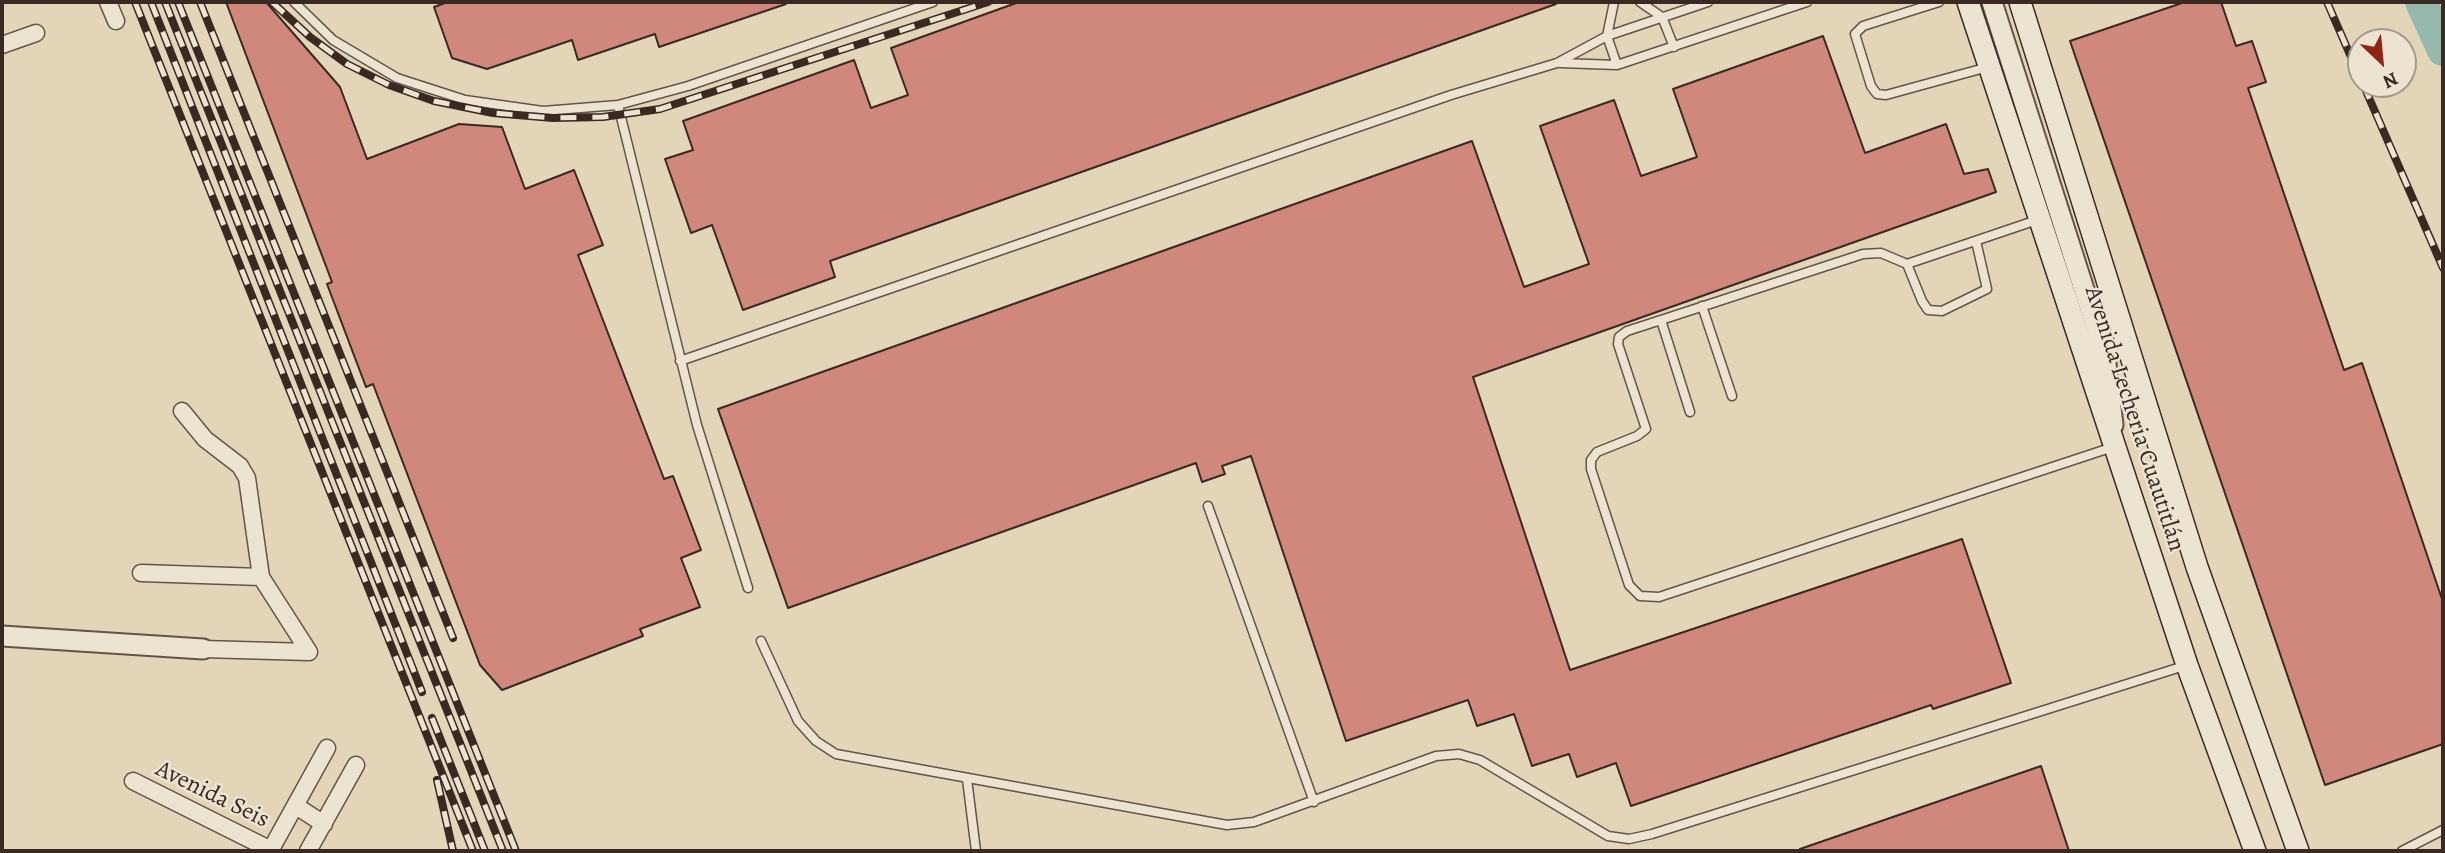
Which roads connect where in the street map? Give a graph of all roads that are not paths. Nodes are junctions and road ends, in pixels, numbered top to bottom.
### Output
1 (108, 2) edge
2 (294, 2) edge
3 (933, 2) edge
4 (1614, 2) edge
5 (1640, 2) edge
6 (1708, 2) edge
7 (1807, 2) edge
8 (1939, 2) edge
9 (1968, 2) edge
10 (1992, 2) edge
11 (2020, 2) edge
12 (1662, 17) junction
13 (116, 21) dead end
14 (36, 33) dead end
15 (1607, 36) junction
16 (2, 45) edge
17 (1674, 47) junction
18 (1557, 62) junction
19 (1618, 65) junction
20 (1990, 67) junction
21 (618, 105) junction
22 (2040, 219) junction
23 (1976, 241) junction
24 (1907, 264) junction
25 (1702, 306) junction
26 (1661, 320) junction
27 (680, 361) junction
28 (1732, 396) dead end
29 (181, 411) dead end
30 (1690, 412) dead end
31 (2115, 447) junction
32 (1208, 506) dead end
33 (141, 572) dead end
34 (261, 577) junction
35 (748, 588) dead end
36 (2, 636) edge
37 (761, 640) dead end
38 (203, 649) joint
39 (2187, 665) junction
40 (327, 748) dead end
41 (356, 765) dead end
42 (967, 779) junction
43 (133, 781) dead end
44 (1314, 802) junction
45 (296, 806) junction
46 (324, 824) junction
47 (2443, 830) edge
48 (271, 850) edge
49 (308, 851) edge
50 (976, 851) edge
51 (2255, 851) edge
52 (2298, 851) edge
53 (2402, 851) edge

1 - 13 street
2 - 21 lane
3 - 21 lane
4 - 15 lane
5 - 12 lane
6 - 12 lane
7 - 17 lane
8 - 20 lane
9 - 20 main road, Avenida Lecheria Cuautitlán
10 - 31 street
11 - 52 main road, Avenida Lecheria Cuautitlán
12 - 15 lane
12 - 17 lane
14 - 16 street
15 - 18 lane
15 - 19 lane
17 - 19 lane
18 - 19 lane
18 - 27 lane
20 - 22 main road, Avenida Lecheria Cuautitlán
21 - 27 lane
22 - 23 lane
22 - 31 main road, Avenida Lecheria Cuautitlán
23 - 24 lane
23 - 24 lane
24 - 25 lane
25 - 26 lane
25 - 28 lane
26 - 30 lane
26 - 31 lane
27 - 35 lane
29 - 34 street
31 - 39 main road, Avenida Lecheria Cuautitlán
32 - 44 lane
33 - 34 street
34 - 38 street
36 - 38 street
37 - 42 lane
39 - 44 lane
39 - 51 main road, Avenida Lecheria Cuautitlán
40 - 45 street
41 - 46 street
42 - 44 lane
42 - 50 lane
43 - 48 street, Avenida Seis
45 - 46 street
45 - 48 street
46 - 49 street
47 - 53 lane

